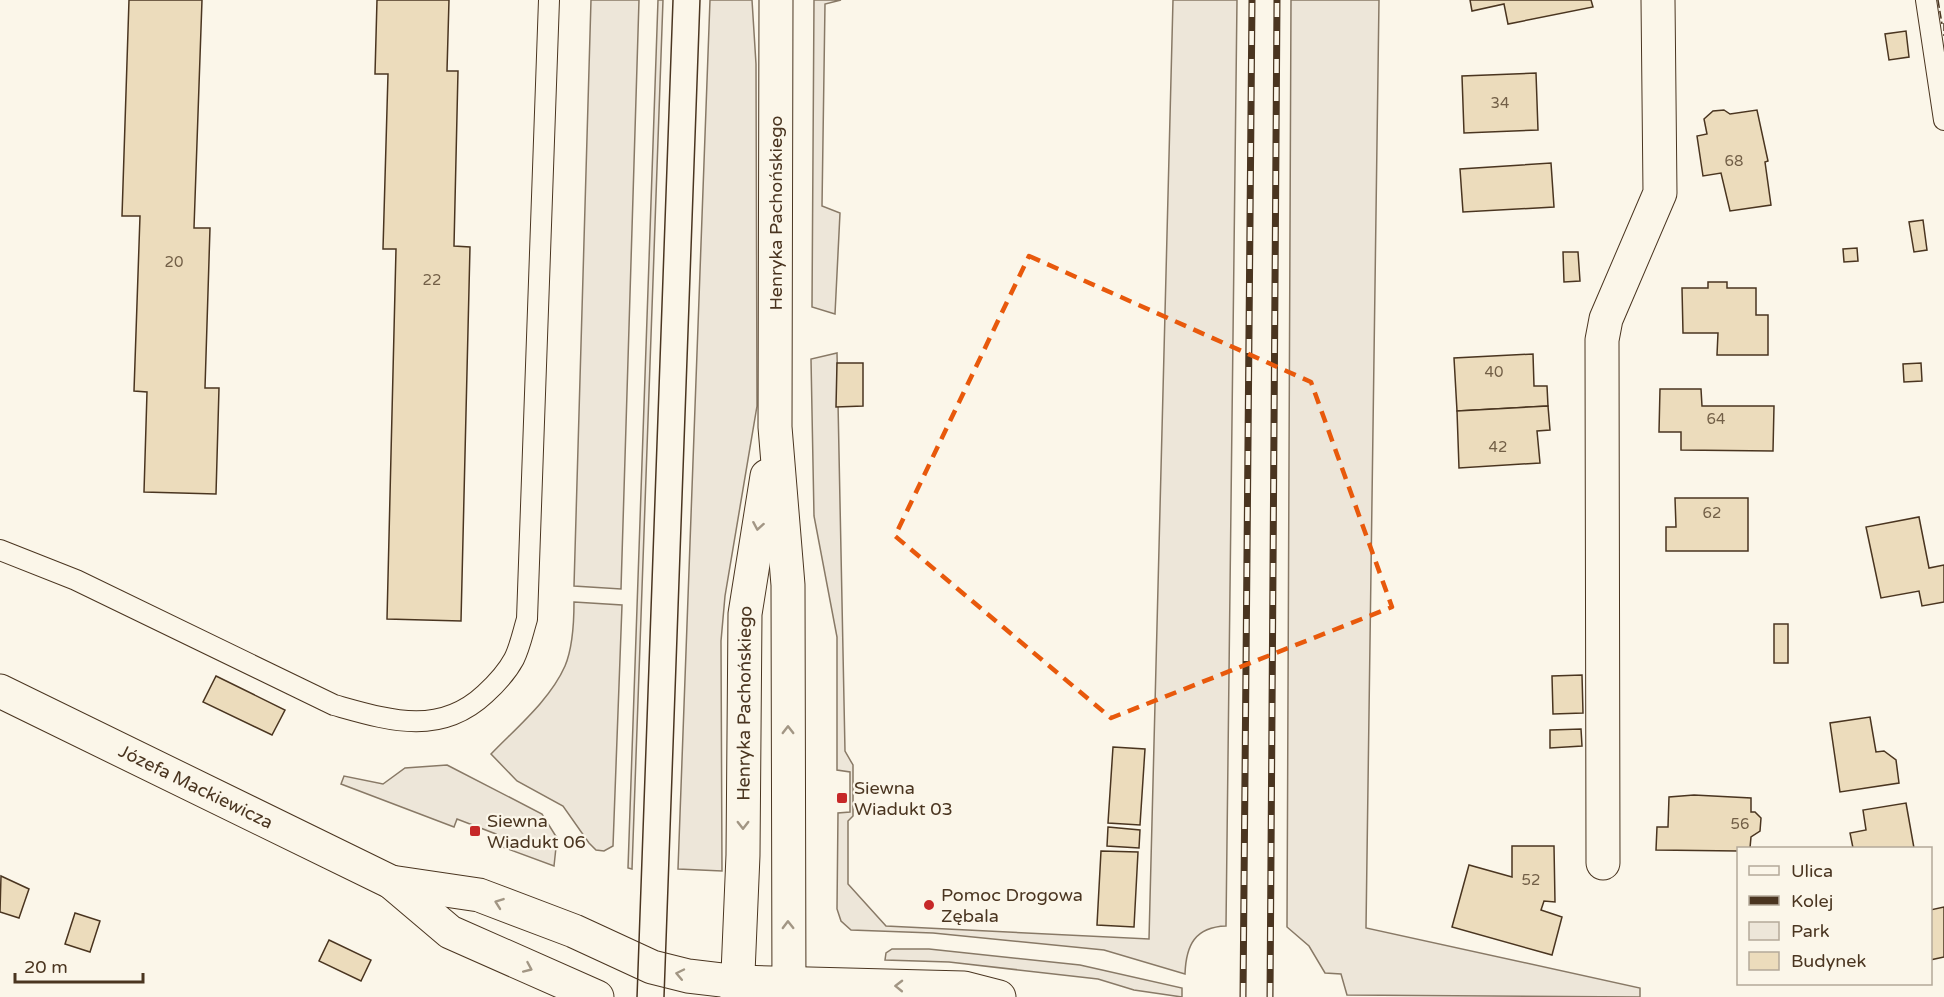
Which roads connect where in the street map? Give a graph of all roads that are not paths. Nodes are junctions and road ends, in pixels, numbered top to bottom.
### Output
1 (549, 0) edge
2 (776, 0) edge
3 (1658, 0) edge
4 (1926, 0) edge
5 (1944, 120) edge
6 (775, 427) junction
7 (0, 550) edge
8 (0, 691) edge
9 (1603, 863) dead end
10 (391, 882) junction
11 (738, 989) edge
12 (789, 990) edge
13 (597, 997) edge
14 (999, 997) edge

1 - 7 lane
2 - 6 street, Henryka Pachońskiego
3 - 9 street
4 - 5 lane
6 -> 11 street, Henryka Pachońskiego
12 -> 6 street, Henryka Pachońskiego
8 - 10 street, Józefa Mackiewicza
11 -> 10 street, Józefa Mackiewicza
10 -> 13 street, Józefa Mackiewicza
11 - 12 street, Józefa Mackiewicza
14 -> 12 street, Józefa Mackiewicza

